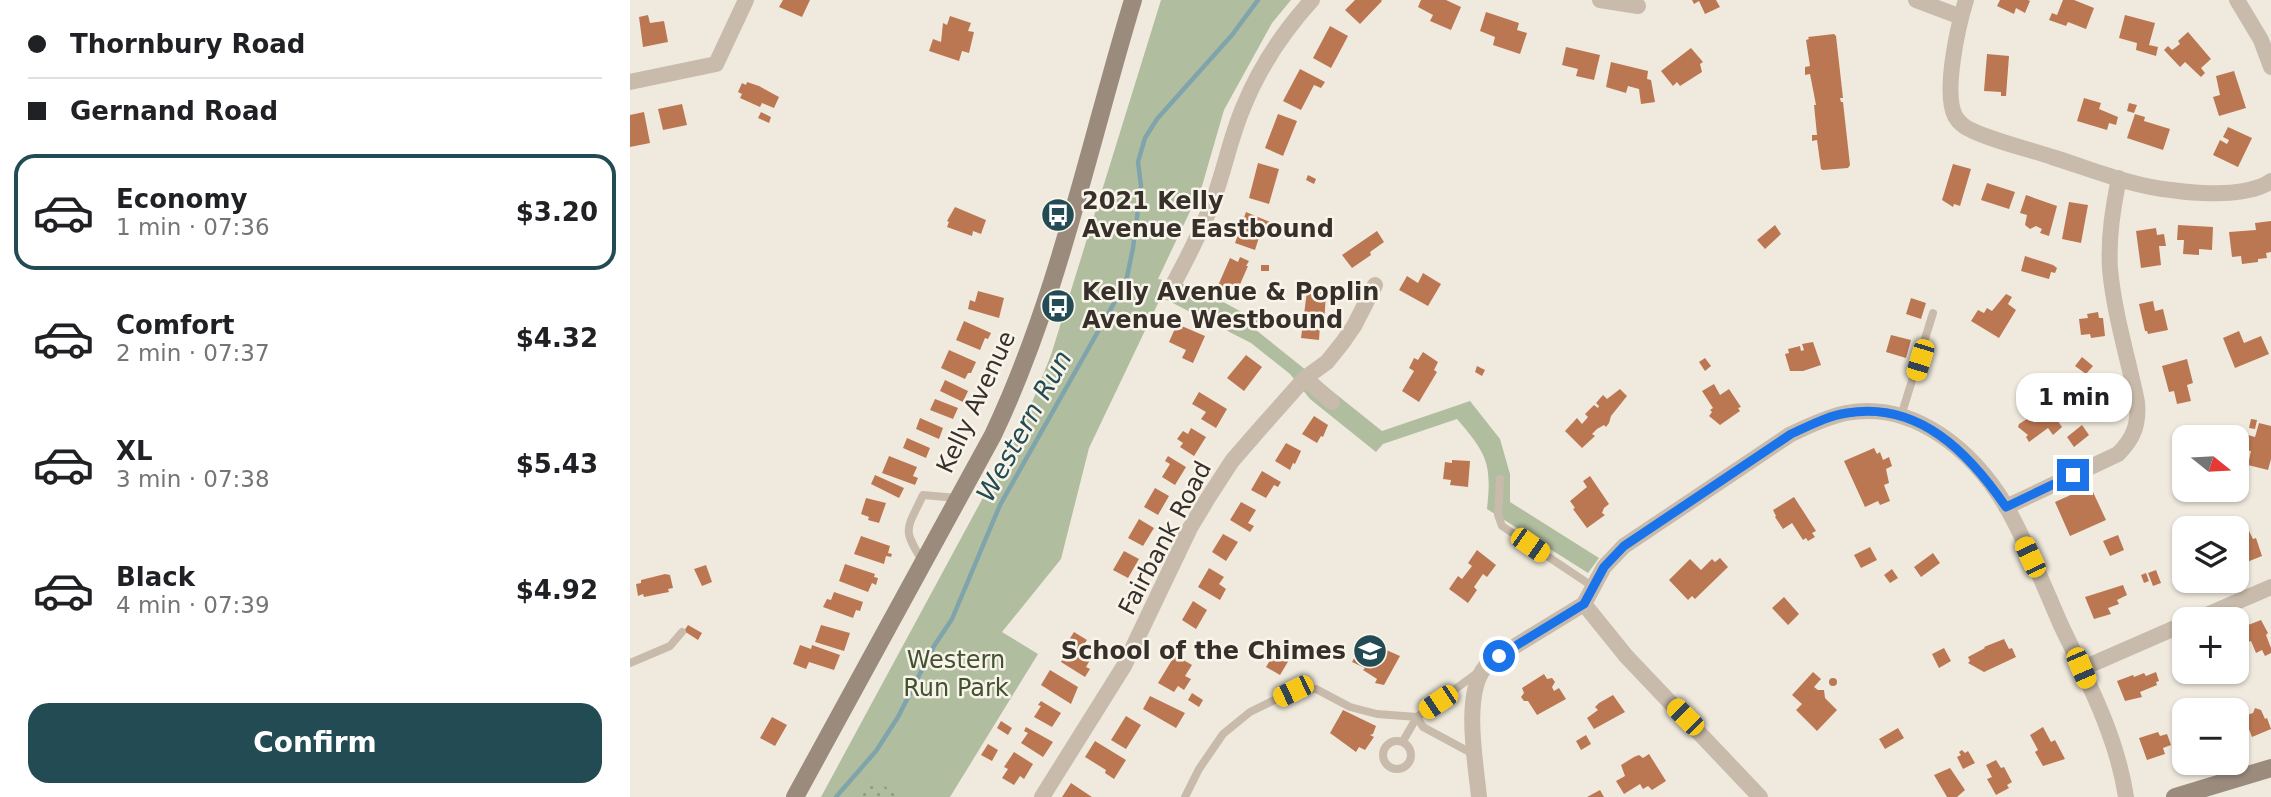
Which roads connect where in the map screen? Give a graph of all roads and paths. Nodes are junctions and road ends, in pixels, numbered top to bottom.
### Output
1 (746, 0) edge
2 (1133, 0) edge
3 (1312, 0) edge
4 (1600, 0) edge
5 (1916, 0) edge
6 (1966, 0) edge
7 (2237, 0) edge
8 (1638, 6) dead end
9 (1961, 17) junction
10 (2271, 67) edge
11 (630, 82) edge
12 (2119, 178) junction
13 (2271, 181) edge
14 (1375, 285) dead end
15 (1169, 292) dead end
16 (1933, 313) dead end
17 (1305, 378) junction
18 (1332, 402) dead end
19 (1901, 416) junction
20 (1500, 479) dead end
21 (959, 498) junction
22 (2006, 507) junction
23 (923, 562) junction
24 (1592, 586) junction
25 (2271, 587) edge
26 (1584, 604) junction
27 (2225, 607) edge
28 (2172, 629) edge
29 (682, 632) dead end
30 (630, 663) edge
31 (1486, 666) junction
32 (2081, 668) junction
33 (1418, 717) junction
34 (1403, 741) dead end
35 (1476, 755) junction
36 (2271, 768) edge
37 (1187, 796) edge
38 (795, 797) edge
39 (1042, 797) edge
40 (1479, 797) edge
41 (1760, 797) edge
42 (2126, 797) edge
43 (2175, 797) edge

1 - 11 street
2 - 21 main road, Kelly Avenue
3 - 15 street
4 - 8 street
5 - 9 street
6 - 9 street
7 - 10 street
9 - 12 street
12 - 13 street
12 - 22 street
14 - 17 street, Fairbank Road
16 - 19 lane
17 - 18 street
17 - 39 street, Fairbank Road
19 - 22 street
19 - 24 street
20 - 24 lane
21 - 23 main road, Kelly Avenue
21 - 23 lane
22 - 32 street
23 - 38 main road, Kelly Avenue
24 - 26 street
25 - 27 street
26 - 31 street
26 - 41 street
28 - 32 street
29 - 30 lane
31 - 33 lane
31 - 35 street
32 - 42 street
33 - 34 lane
33 - 35 lane
33 - 37 lane
35 - 40 street
36 - 43 main road

